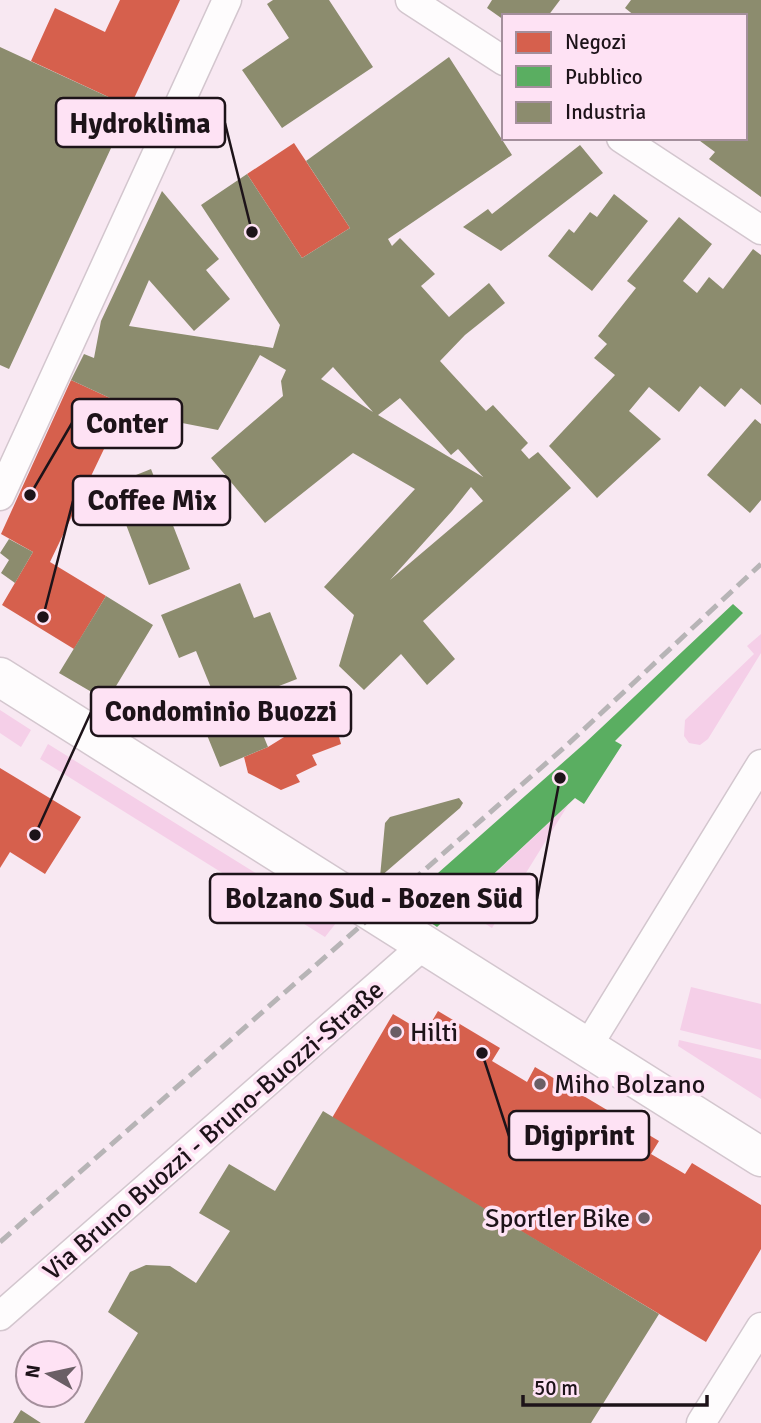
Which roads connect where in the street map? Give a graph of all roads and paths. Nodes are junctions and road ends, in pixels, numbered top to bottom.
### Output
1 (227, 0) edge
2 (410, 0) edge
3 (502, 60) edge
4 (624, 140) edge
5 (761, 230) edge
6 (0, 496) edge
7 (0, 677) edge
8 (761, 764) edge
9 (425, 944) junction
10 (586, 1049) junction
11 (761, 1157) edge
12 (0, 1316) edge
13 (761, 1327) edge
14 (701, 1423) edge

1 - 6 street
2 - 3 street
4 - 5 street
7 - 9 main road
8 - 10 street
9 - 10 main road
9 - 12 street, Via Bruno Buozzi - Bruno-Buozzi-Straße
10 - 11 main road
13 - 14 street

